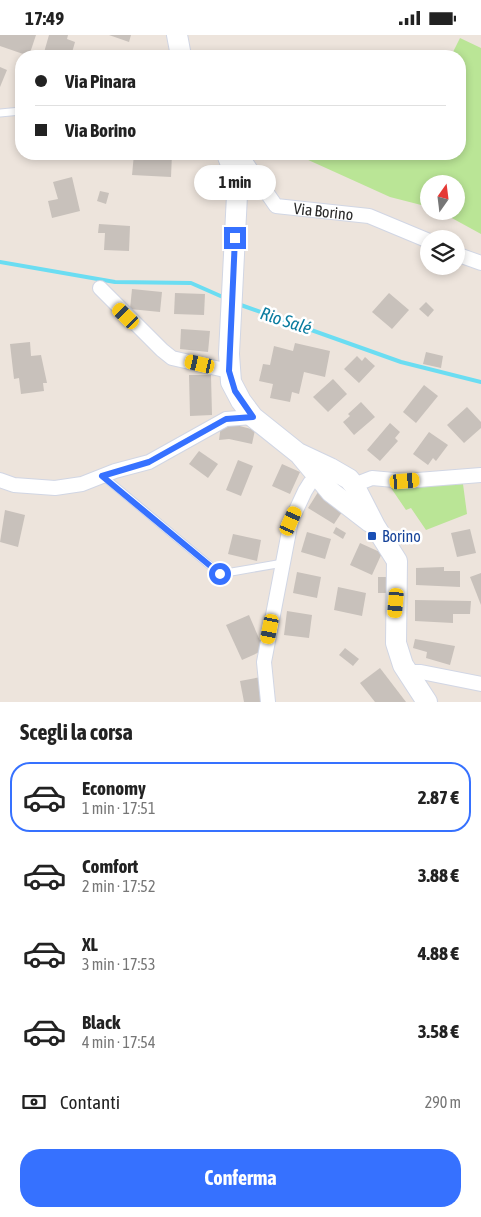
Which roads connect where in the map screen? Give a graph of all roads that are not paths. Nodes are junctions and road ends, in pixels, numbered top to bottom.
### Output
1 (177, 35) edge
2 (181, 50) edge
3 (15, 112) edge
4 (0, 113) edge
5 (229, 160) edge
6 (244, 160) edge
7 (420, 237) edge
8 (465, 257) edge
9 (481, 263) edge
10 (100, 288) dead end
11 (229, 371) junction
12 (253, 417) junction
13 (324, 472) junction
14 (481, 475) edge
15 (102, 476) junction
16 (0, 480) edge
17 (350, 491) junction
18 (283, 563) junction
19 (407, 672) junction
20 (481, 685) edge
21 (268, 702) edge
22 (427, 702) edge

1 - 2 street
3 - 4 lane
5 - 11 street
6 - 7 street, Via Borino
8 - 9 street
10 - 11 street
11 - 12 street
12 - 13 street
12 - 15 street
13 - 17 street
13 - 18 street
14 - 17 street
15 - 16 street
15 - 18 lane
17 - 19 street
18 - 21 street
19 - 20 street
19 - 22 street

